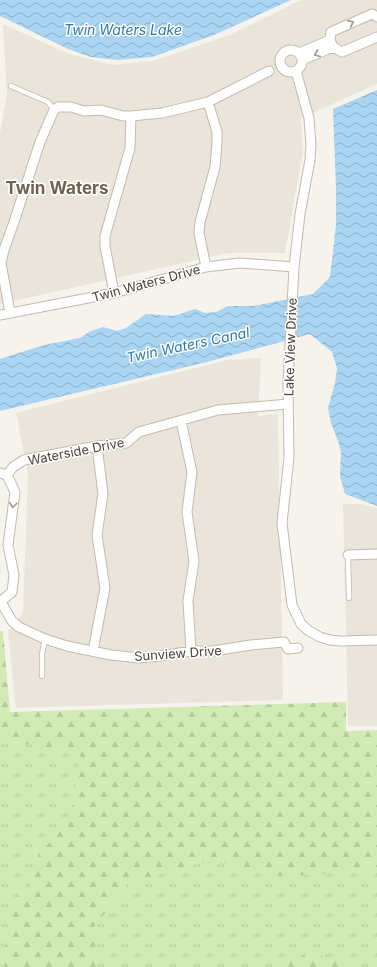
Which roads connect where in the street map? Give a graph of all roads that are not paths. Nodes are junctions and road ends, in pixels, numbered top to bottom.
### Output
1 (377, 17) edge
2 (377, 36) edge
3 (331, 43) junction
4 (300, 57) junction
5 (269, 71) dead end
6 (296, 71) junction
7 (12, 86) dead end
8 (208, 102) junction
9 (54, 110) junction
10 (131, 116) junction
11 (206, 267) junction
12 (294, 267) junction
13 (114, 293) junction
14 (10, 313) junction
15 (0, 315) edge
16 (288, 404) junction
17 (181, 421) junction
18 (97, 446) junction
19 (3, 474) edge
20 (377, 554) edge
21 (348, 555) joint
22 (349, 598) dead end
23 (0, 602) edge
24 (45, 639) junction
25 (377, 640) edge
26 (298, 648) dead end
27 (93, 651) junction
28 (191, 651) junction
29 (42, 676) dead end

3 -> 1 street
2 - 3 street
3 - 4 street
4 - 6 street
4 - 6 street
5 - 8 street
6 - 12 street, Lake View Drive
7 - 9 lane
8 - 10 street
8 - 11 street
9 - 10 street
9 - 14 street
10 - 13 street
11 - 12 street, Twin Waters Drive
11 - 13 street, Twin Waters Drive
12 - 16 street, Lake View Drive
13 - 14 street, Twin Waters Drive
14 - 15 street, Twin Waters Drive
16 - 17 street, Waterside Drive
16 - 25 street, Lake View Drive
17 - 18 street, Waterside Drive
17 - 28 street
18 - 19 street, Waterside Drive
18 - 27 street
19 -> 23 street
20 - 21 street
21 - 22 lane
23 - 24 street, Sunview Drive
24 - 27 street, Sunview Drive
24 - 29 lane
26 - 28 street, Sunview Drive
27 - 28 street, Sunview Drive

